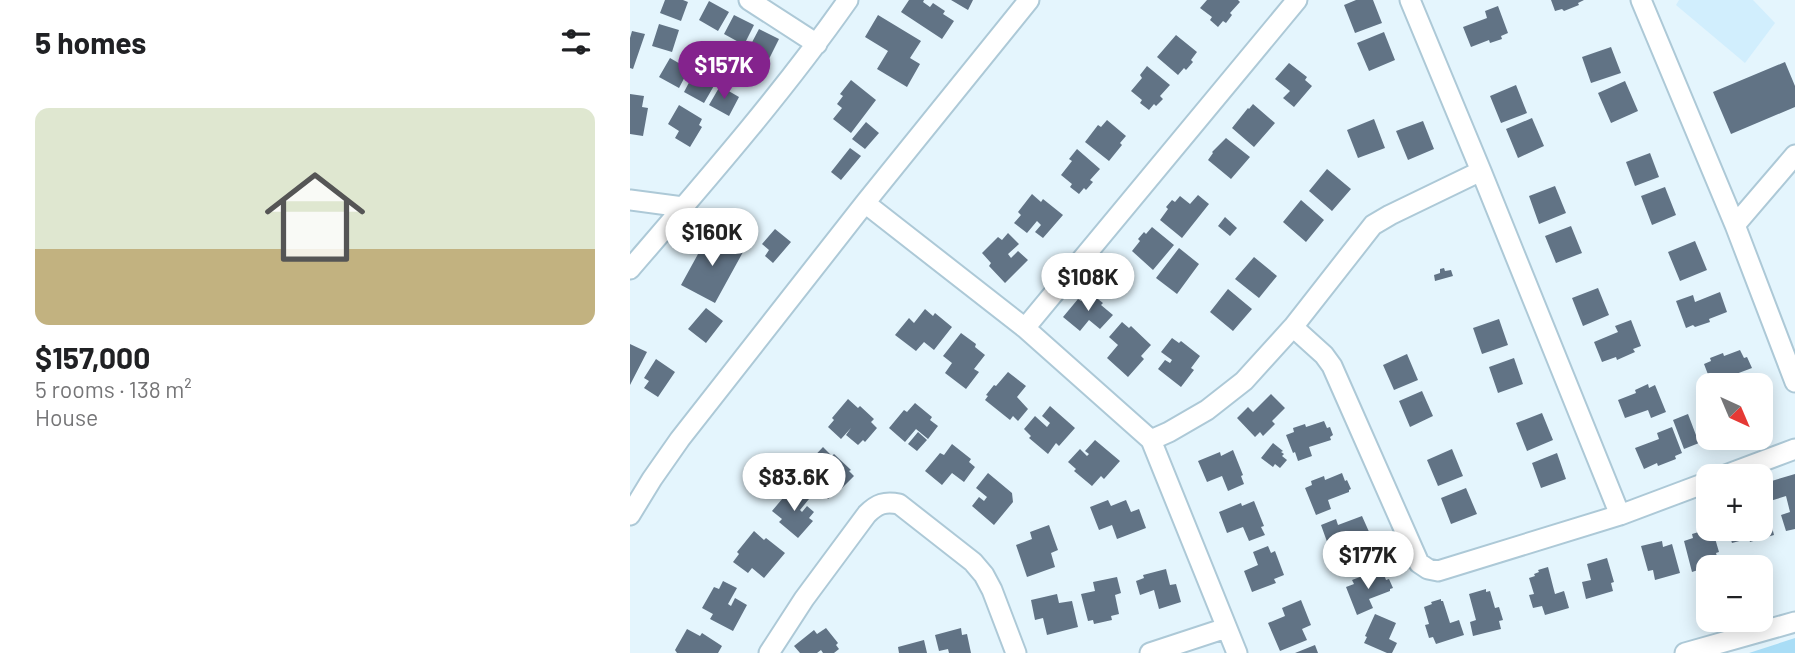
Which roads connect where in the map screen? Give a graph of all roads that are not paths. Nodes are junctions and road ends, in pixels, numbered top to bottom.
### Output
1 (749, 0) edge
2 (848, 0) edge
3 (1030, 0) edge
4 (1297, 0) edge
5 (1410, 0) edge
6 (1641, 0) edge
7 (817, 44) junction
8 (1795, 155) edge
9 (1481, 172) junction
10 (630, 200) edge
11 (865, 202) junction
12 (683, 207) junction
13 (1735, 225) junction
14 (630, 269) edge
15 (1293, 327) junction
16 (1025, 328) junction
17 (1795, 382) edge
18 (1151, 440) junction
19 (1795, 449) edge
20 (1755, 464) edge
21 (1696, 486) edge
22 (630, 514) edge
23 (1620, 515) junction
24 (1795, 622) edge
25 (1226, 628) junction
26 (769, 653) edge
27 (1016, 653) edge
28 (1150, 653) edge
29 (1237, 653) edge
30 (1685, 653) edge

1 - 7 street
2 - 7 street
3 - 11 street
4 - 16 street
5 - 9 street
6 - 13 street
7 - 12 street
8 - 13 street
9 - 15 street
9 - 23 street
10 - 12 street
11 - 16 street
11 - 22 street
12 - 14 street
13 - 17 street
15 - 18 street
15 - 23 street
16 - 18 street
18 - 25 street
19 - 20 street
21 - 23 street
24 - 30 street
25 - 28 street
25 - 29 street
26 - 27 street

